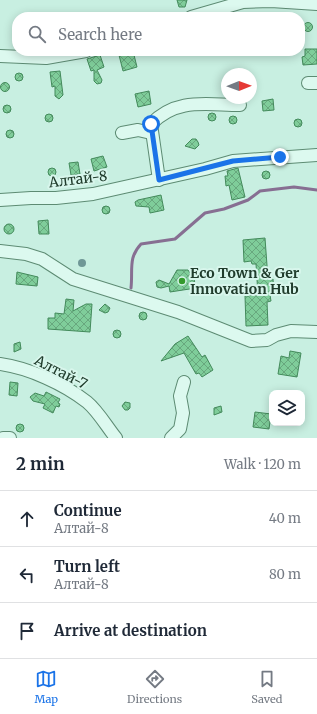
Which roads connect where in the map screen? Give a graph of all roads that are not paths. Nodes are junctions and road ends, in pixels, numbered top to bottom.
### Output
1 (317, 4) edge
2 (208, 12) edge
3 (0, 56) edge
4 (57, 56) edge
5 (240, 105) dead end
6 (151, 132) junction
7 (122, 133) dead end
8 (317, 155) edge
9 (159, 180) junction
10 (0, 200) edge
11 (0, 251) edge
12 (317, 332) edge
13 (0, 364) edge
14 (184, 382) dead end
15 (3, 438) edge
16 (10, 438) edge
17 (116, 438) edge
18 (171, 438) edge

1 - 2 street
3 - 4 street
5 - 6 street
6 - 7 street
6 - 9 street
8 - 9 street, Алтай-8
9 - 10 street, Алтай-8
11 - 12 street
13 - 17 street, Алтай-7
14 - 18 street
15 - 16 street

